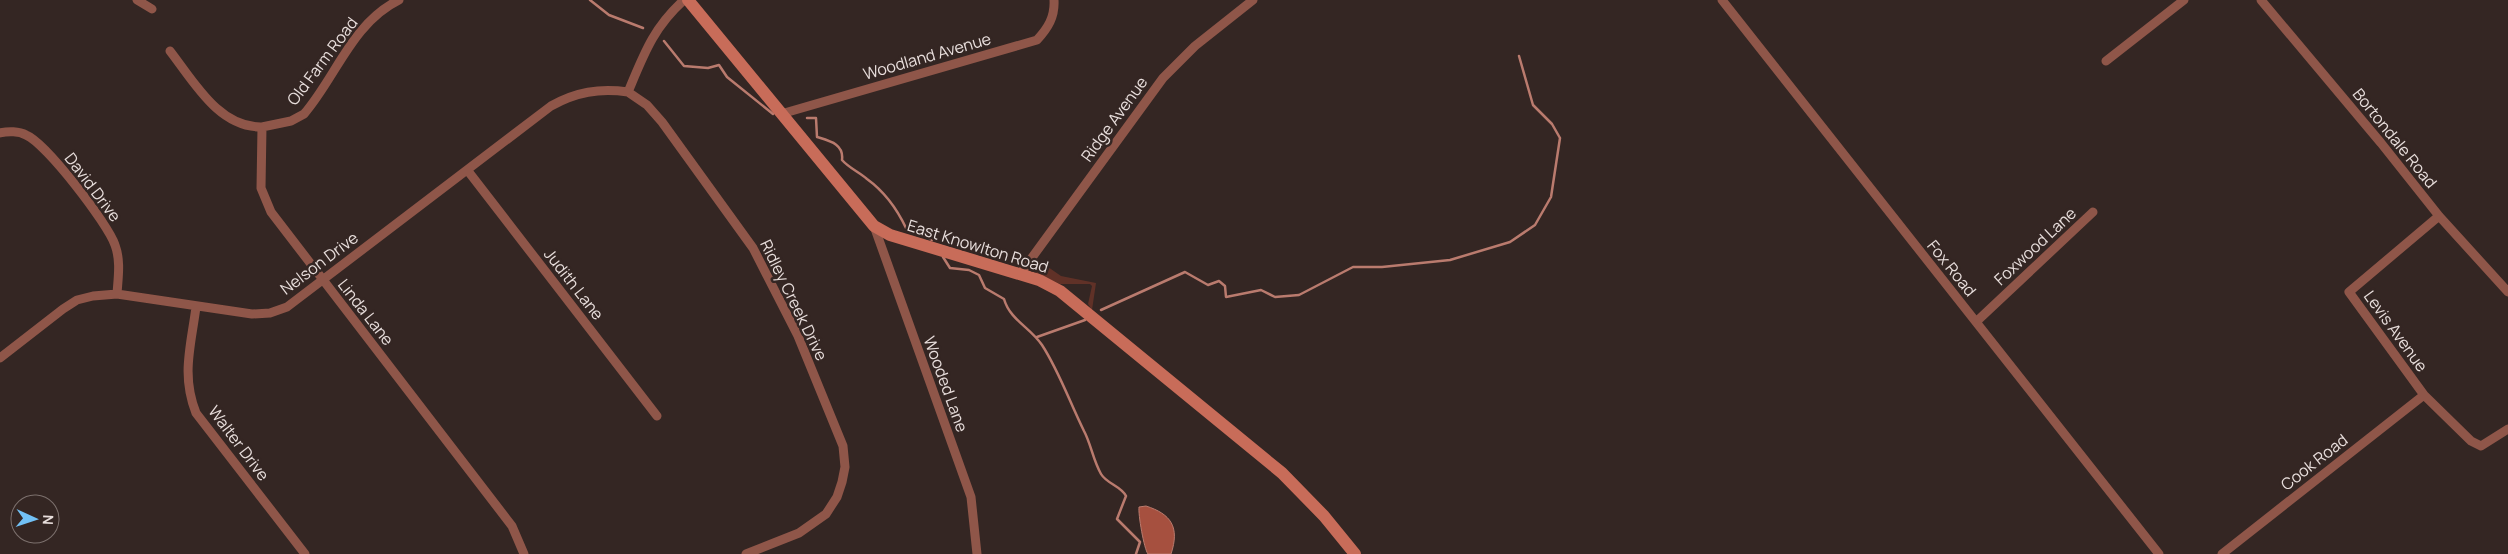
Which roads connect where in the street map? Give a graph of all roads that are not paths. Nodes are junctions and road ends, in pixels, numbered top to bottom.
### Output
1 (137, 0) edge
2 (399, 0) edge
3 (684, 0) edge
4 (688, 0) edge
5 (1054, 0) edge
6 (1252, 0) edge
7 (1722, 0) edge
8 (2184, 0) edge
9 (2261, 0) edge
10 (382, 4) edge
11 (152, 9) dead end
12 (170, 51) dead end
13 (2106, 61) dead end
14 (628, 92) junction
15 (781, 114) junction
16 (262, 127) junction
17 (0, 133) edge
18 (468, 171) junction
19 (2093, 212) dead end
20 (2439, 216) junction
21 (874, 226) junction
22 (1020, 274) junction
23 (2508, 276) edge
24 (322, 279) junction
25 (2499, 280) junction
26 (2508, 292) edge
27 (117, 294) junction
28 (196, 307) junction
29 (1976, 322) junction
30 (0, 358) edge
31 (2424, 394) junction
32 (657, 416) dead end
33 (2508, 429) edge
34 (305, 554) edge
35 (524, 554) edge
36 (746, 554) edge
37 (977, 554) edge
38 (1355, 554) edge
39 (2159, 554) edge
40 (2222, 554) edge

1 - 11 street
2 - 10 street, Old Farm Road
3 - 14 street
4 - 15 main road, East Knowlton Road
5 - 15 street, Woodland Avenue
6 - 22 street, Ridge Avenue
7 - 29 street, Fox Road
8 - 13 street
9 - 20 street, Bortondale Road
10 - 16 street, Old Farm Road
12 - 16 street
14 - 18 street, Nelson Drive
14 - 36 street, Ridley Creek Drive
15 - 21 main road, East Knowlton Road
16 - 24 street, Linda Lane
17 - 27 street, David Drive
18 - 24 street, Nelson Drive
18 - 32 street, Judith Lane
19 - 29 street, Foxwood Lane
20 - 25 street, Bortondale Road
20 - 31 street, Levis Avenue
21 - 22 main road, East Knowlton Road
21 - 37 street, Wooded Lane
22 - 38 main road, East Knowlton Road
23 - 25 street
24 - 28 street, Nelson Drive
24 - 35 street, Linda Lane
25 - 26 street, Bortondale Road
27 - 28 street, Nelson Drive
27 - 30 street, Nelson Drive
28 - 34 street, Walter Drive
29 - 39 street, Fox Road
31 - 33 street, Levis Avenue
31 - 40 street, Cook Road

